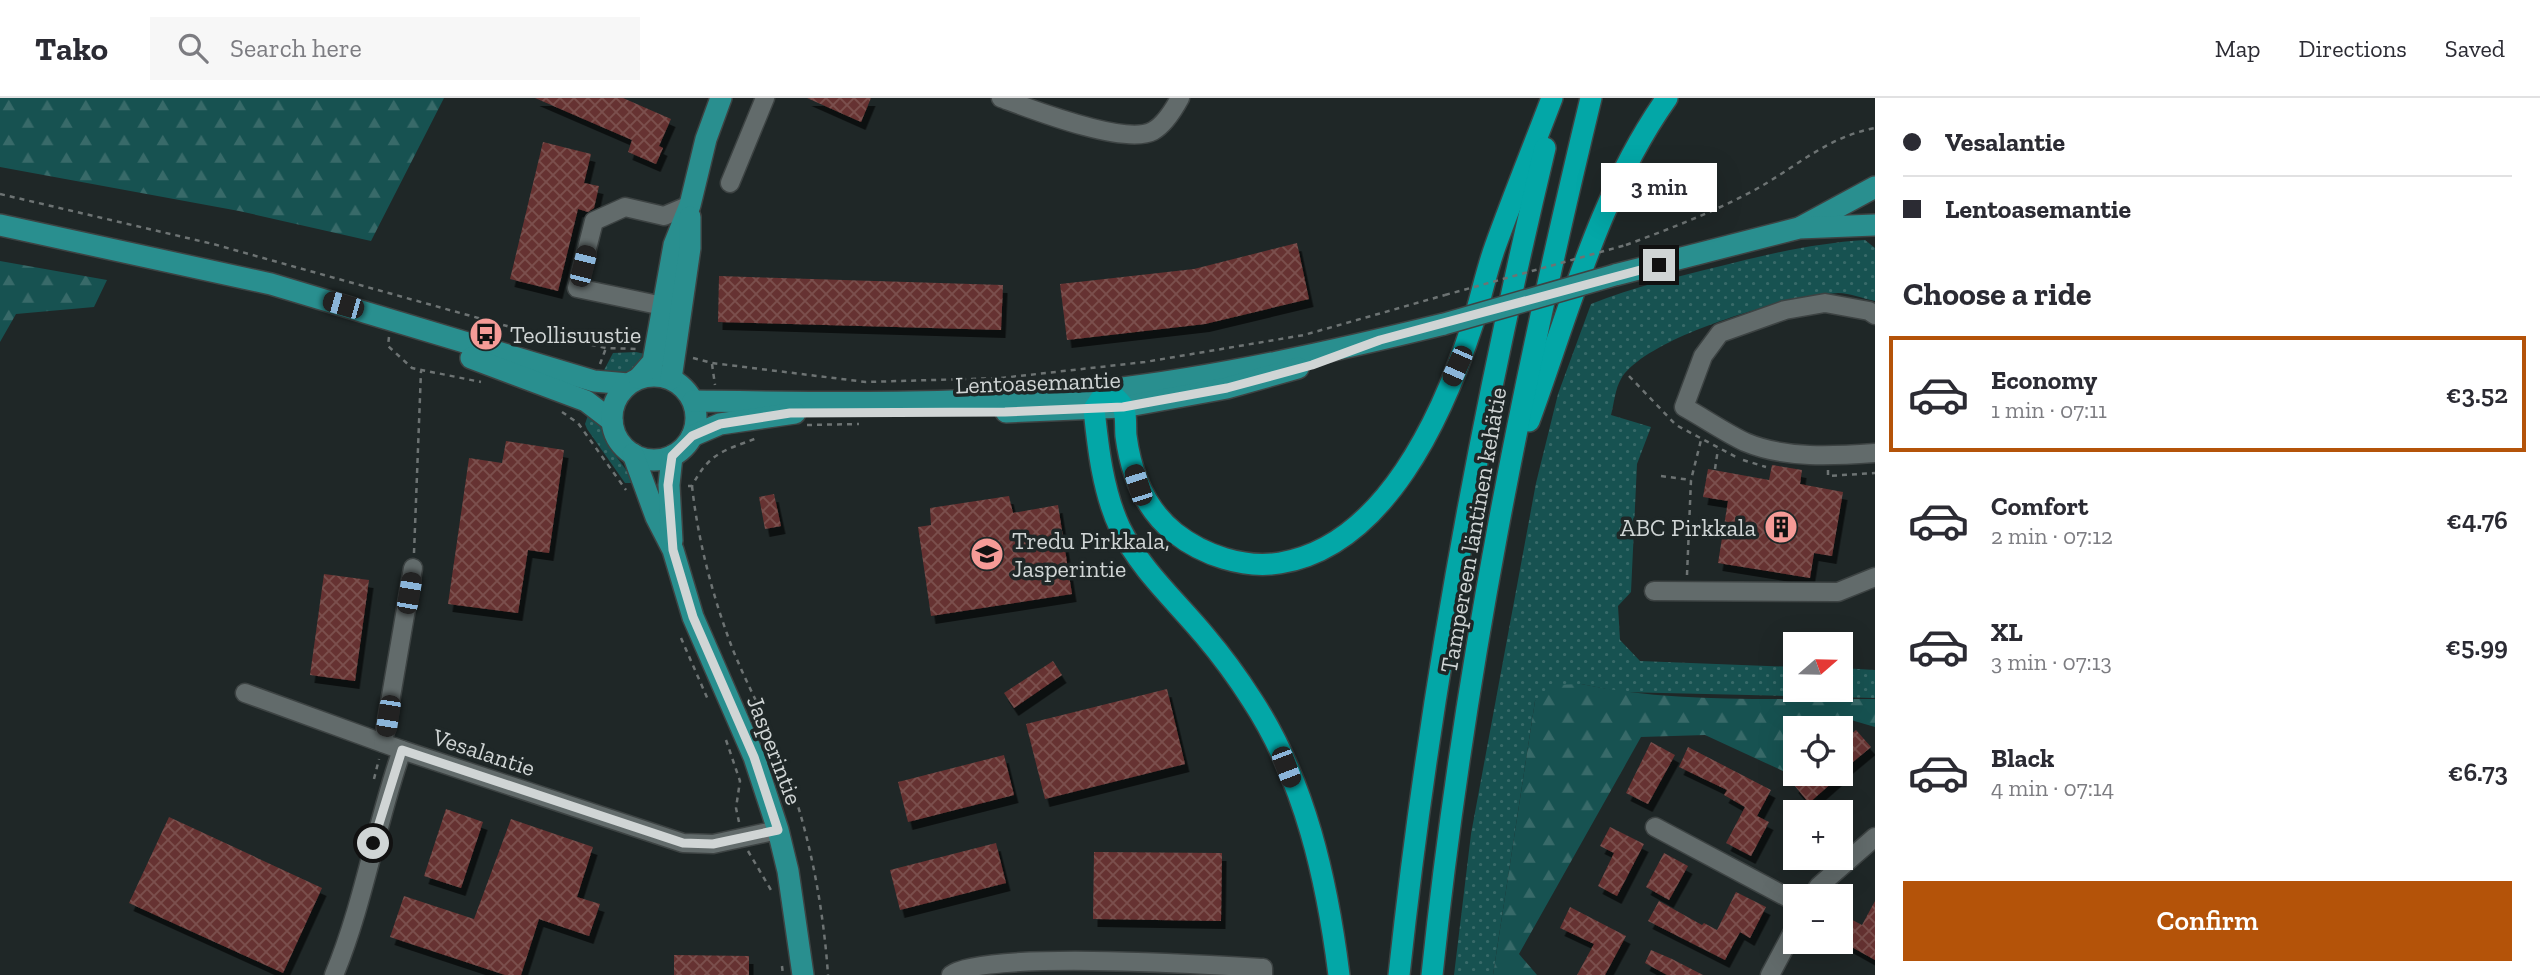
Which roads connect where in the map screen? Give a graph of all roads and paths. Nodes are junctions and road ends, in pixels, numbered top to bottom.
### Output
1 (721, 98) edge
2 (765, 98) edge
3 (1001, 98) edge
4 (1180, 98) edge
5 (1555, 98) edge
6 (1591, 98) edge
7 (1667, 98) edge
8 (1875, 128) edge
9 (730, 183) dead end
10 (1875, 187) edge
11 (0, 194) edge
12 (690, 205) junction
13 (0, 225) edge
14 (1875, 225) edge
15 (1799, 228) junction
16 (179, 265) junction
17 (663, 306) junction
18 (1875, 315) edge
19 (388, 333) junction
20 (1380, 340) junction
21 (664, 353) junction
22 (421, 371) junction
23 (1629, 376) dead end
24 (671, 379) junction
25 (633, 381) junction
26 (485, 383) dead end
27 (1107, 390) junction
28 (693, 401) junction
29 (1123, 407) junction
30 (557, 408) dead end
31 (1094, 409) junction
32 (612, 421) junction
33 (859, 424) dead end
34 (798, 425) dead end
35 (1676, 425) dead end
36 (692, 436) junction
37 (1701, 440) dead end
38 (1718, 449) dead end
39 (726, 450) dead end
40 (1875, 453) edge
41 (633, 454) junction
42 (672, 456) junction
43 (1715, 468) dead end
44 (1875, 473) edge
45 (1828, 475) dead end
46 (1661, 476) dead end
47 (1692, 480) junction
48 (668, 485) junction
49 (692, 486) junction
50 (635, 492) junction
51 (1504, 492) junction
52 (673, 550) junction
53 (413, 568) joint
54 (1875, 578) edge
55 (1654, 591) dead end
56 (1688, 591) junction
57 (680, 635) dead end
58 (245, 693) dead end
59 (712, 708) dead end
60 (722, 730) dead end
61 (383, 743) junction
62 (402, 750) junction
63 (1655, 827) dead end
64 (778, 830) junction
65 (1875, 837) edge
66 (741, 838) junction
67 (1821, 884) edge
68 (773, 895) dead end
69 (1783, 895) edge
70 (1783, 950) edge
71 (782, 962) dead end
72 (334, 975) edge
73 (783, 975) edge
74 (803, 975) edge
75 (828, 975) edge
76 (951, 975) edge
77 (1263, 975) edge
78 (1339, 975) edge
79 (1399, 975) edge
80 (1432, 975) edge
81 (1770, 975) edge

1 - 12 main road
2 - 9 street
3 - 4 street
5 - 29 highway
5 - 79 highway, Tampereen läntinen kehätie
6 - 51 highway, Tampereen läntinen kehätie
7 - 51 highway
8 - 21 path, bridge
10 - 15 main road, Lentoasemantie
11 - 21 path
12 - 17 main road
12 - 17 street
12 - 21 main road
13 - 16 main road
14 - 15 main road, Lentoasemantie
15 - 20 main road, Lentoasemantie, bridge
16 - 19 main road
16 - 25 main road
17 - 21 main road
18 - 40 street
19 - 22 path
19 - 32 main road
20 - 27 main road, Lentoasemantie
20 - 29 main road, Lentoasemantie
21 - 24 main road
21 - 25 main road
22 - 26 path
22 - 53 path
23 - 35 path
24 - 25 main road
24 - 28 main road
25 - 32 main road
27 - 28 main road, Lentoasemantie
27 - 29 highway
27 - 31 highway
28 - 36 main road
29 - 31 main road, Lentoasemantie
30 - 50 path
31 - 36 main road, Lentoasemantie
31 - 78 highway
32 - 41 main road
33 - 34 path
36 - 42 main road
37 - 47 path
38 - 43 path
39 - 49 path
41 - 42 main road
41 - 50 main road, Jasperintie
42 - 48 main road, Jasperintie
44 - 45 path
46 - 47 path
47 - 56 path
48 - 49 path
48 - 52 main road, Jasperintie
49 - 75 path
50 - 52 main road, Jasperintie
51 - 80 highway, Tampereen läntinen kehätie
52 - 64 main road, Jasperintie
53 - 61 street
54 - 56 street
55 - 56 street
57 - 59 path
58 - 61 street
60 - 66 path
61 - 62 street
62 - 66 street, Vesalantie
62 - 72 street, Vesalantie
63 - 69 street
64 - 66 street, Vesalantie
64 - 74 main road, Jasperintie
65 - 67 street
66 - 68 path
70 - 81 street
71 - 73 path
76 - 77 street

